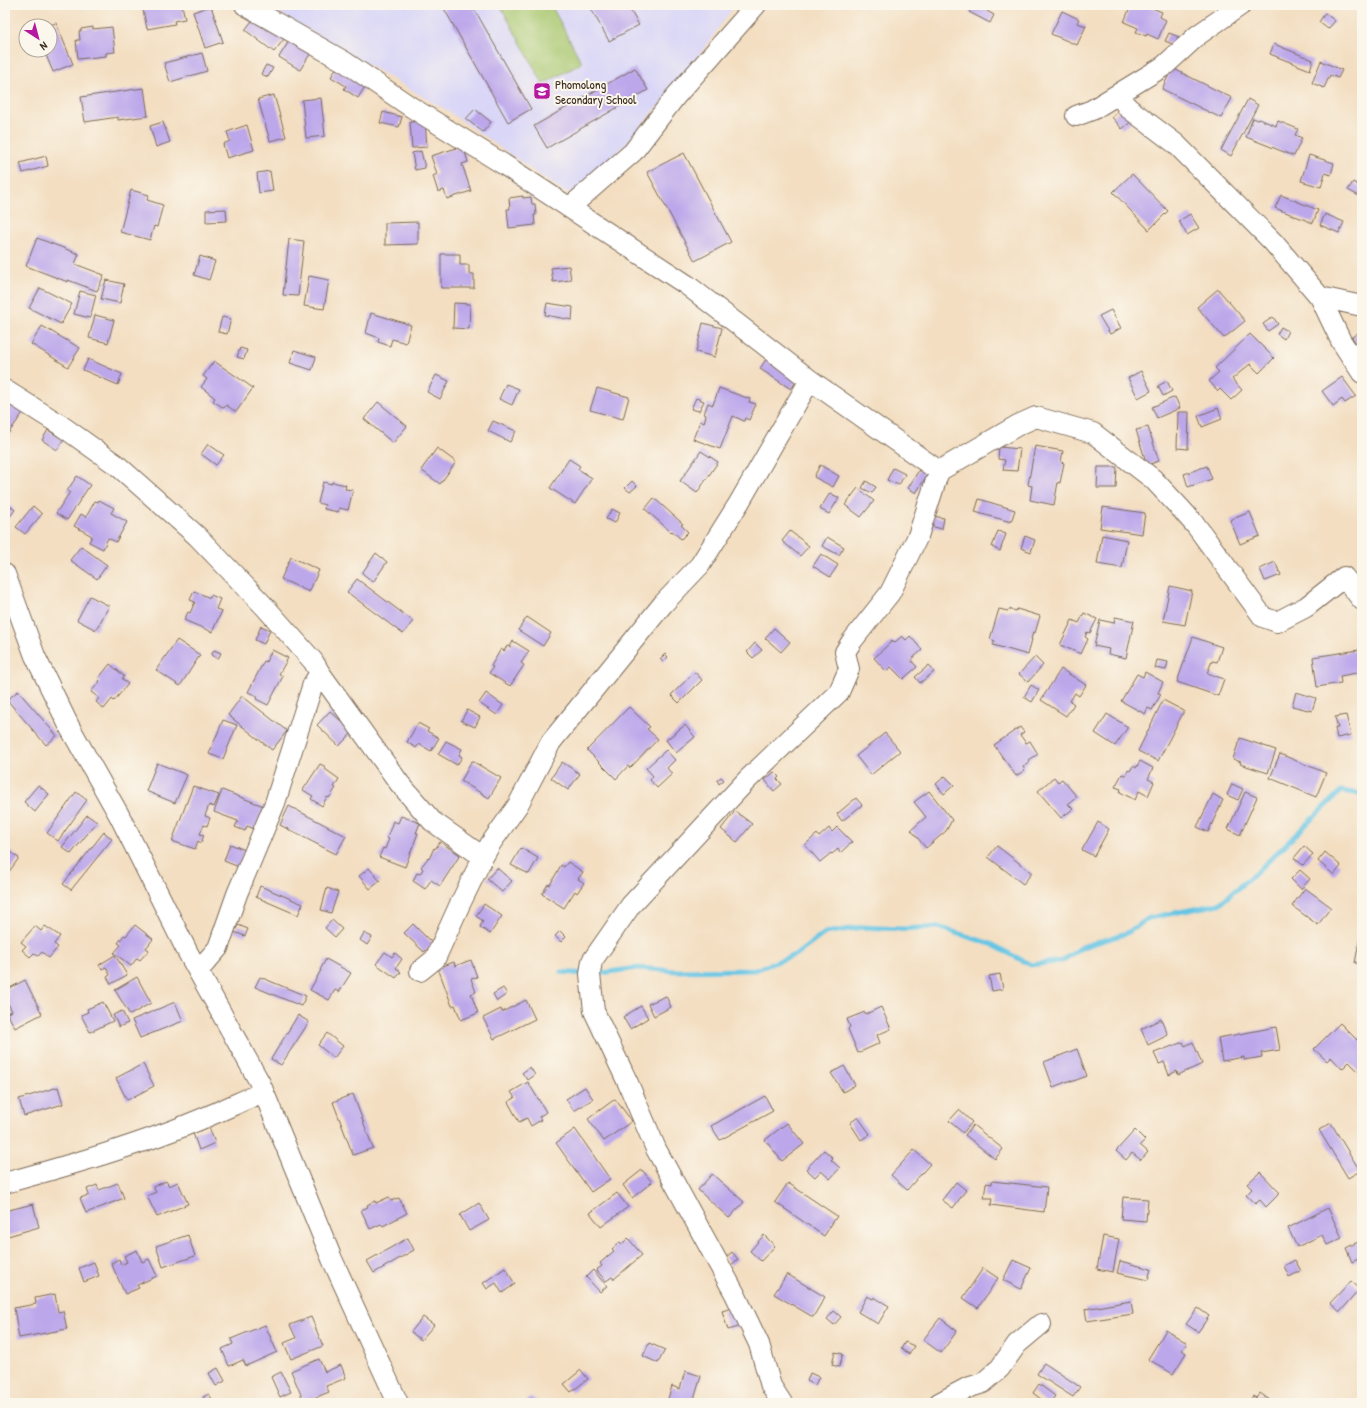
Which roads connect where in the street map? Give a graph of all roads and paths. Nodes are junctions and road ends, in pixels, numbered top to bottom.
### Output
1 (245, 5) edge
2 (756, 5) edge
3 (1241, 5) edge
4 (1120, 94) junction
5 (1076, 116) dead end
6 (570, 208) junction
7 (1320, 298) junction
8 (1362, 306) edge
9 (1362, 374) edge
10 (810, 380) junction
11 (5, 390) edge
12 (939, 471) junction
13 (5, 574) edge
14 (1362, 600) edge
15 (320, 674) junction
16 (483, 857) junction
17 (198, 970) junction
18 (420, 971) dead end
19 (263, 1092) junction
20 (5, 1183) edge
21 (1041, 1324) dead end
22 (398, 1403) edge
23 (782, 1403) edge
24 (939, 1403) edge

1 - 6 street
2 - 6 street
3 - 4 street
4 - 5 street
4 - 7 street
6 - 10 street
7 - 8 street
7 - 9 street
10 - 12 street
10 - 16 street
11 - 15 street
12 - 14 street
12 - 23 street
13 - 17 street
15 - 16 street
15 - 17 street
16 - 18 street
17 - 19 street
19 - 20 street
19 - 22 street
21 - 24 street

